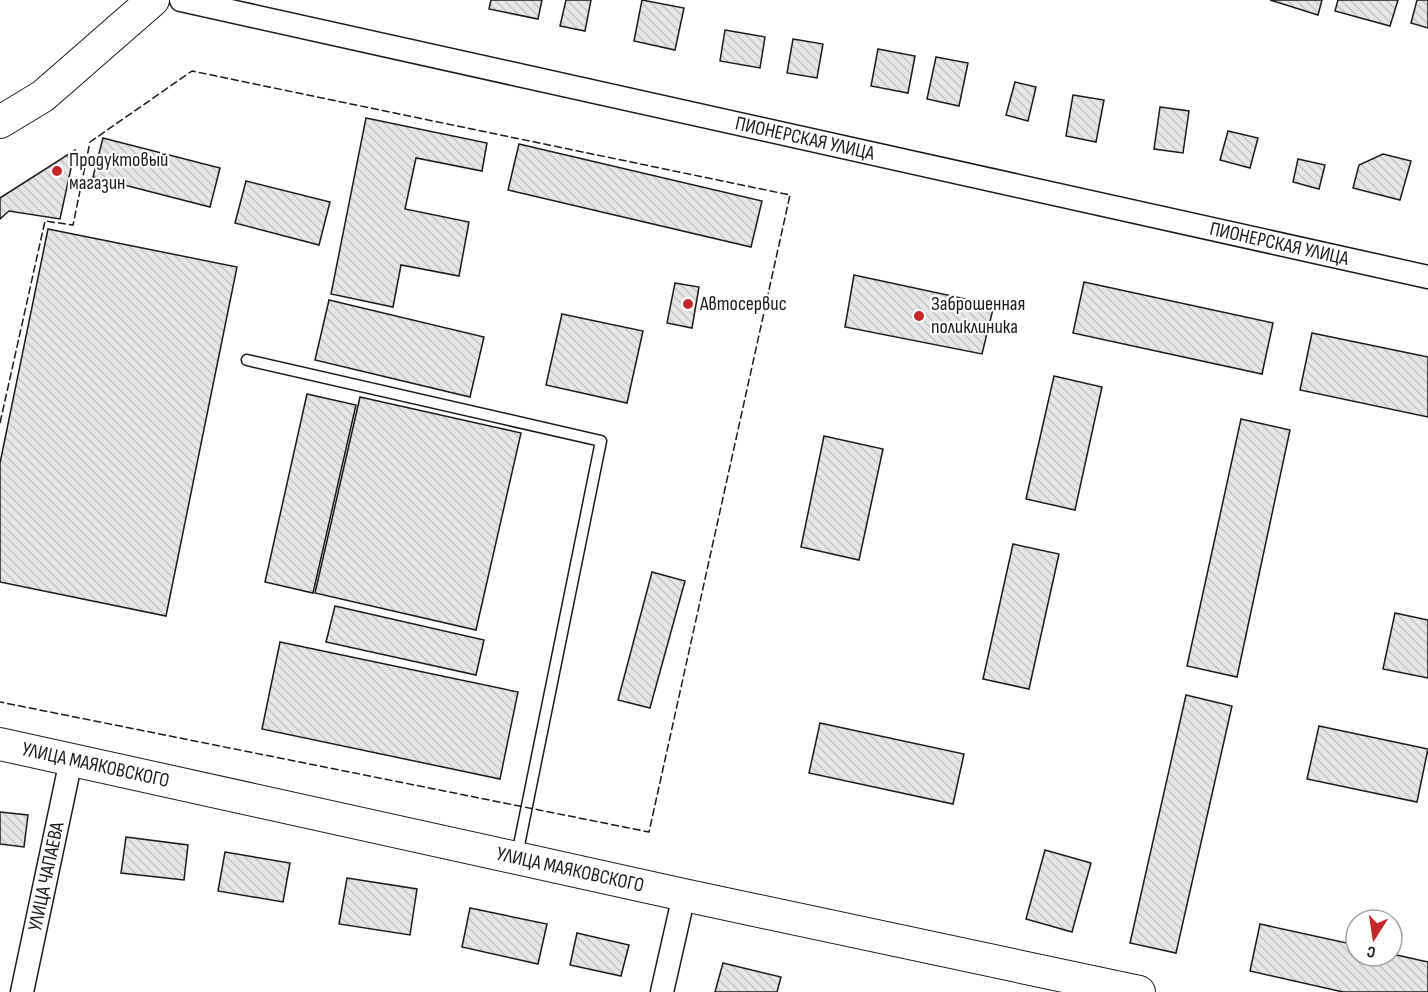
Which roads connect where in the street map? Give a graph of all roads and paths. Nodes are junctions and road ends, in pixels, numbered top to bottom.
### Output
1 (153, 0) edge
2 (181, 0) edge
3 (0, 122) edge
4 (1428, 277) edge
5 (246, 360) dead end
6 (0, 744) edge
7 (71, 760) junction
8 (516, 858) junction
9 (684, 895) junction
10 (22, 992) edge
11 (662, 992) edge
12 (1139, 992) edge

1 - 3 main road
2 - 4 street, ПИОНЕРСКАЯ УЛИЦА
5 - 8 lane
6 - 7 main road, УЛИЦА МАЯКОВСКОГО
7 - 8 main road, УЛИЦА МАЯКОВСКОГО
7 - 10 street, УЛИЦА ЧАПАЕВА
8 - 9 main road, УЛИЦА МАЯКОВСКОГО
9 - 11 street
9 - 12 main road, УЛИЦА МАЯКОВСКОГО

